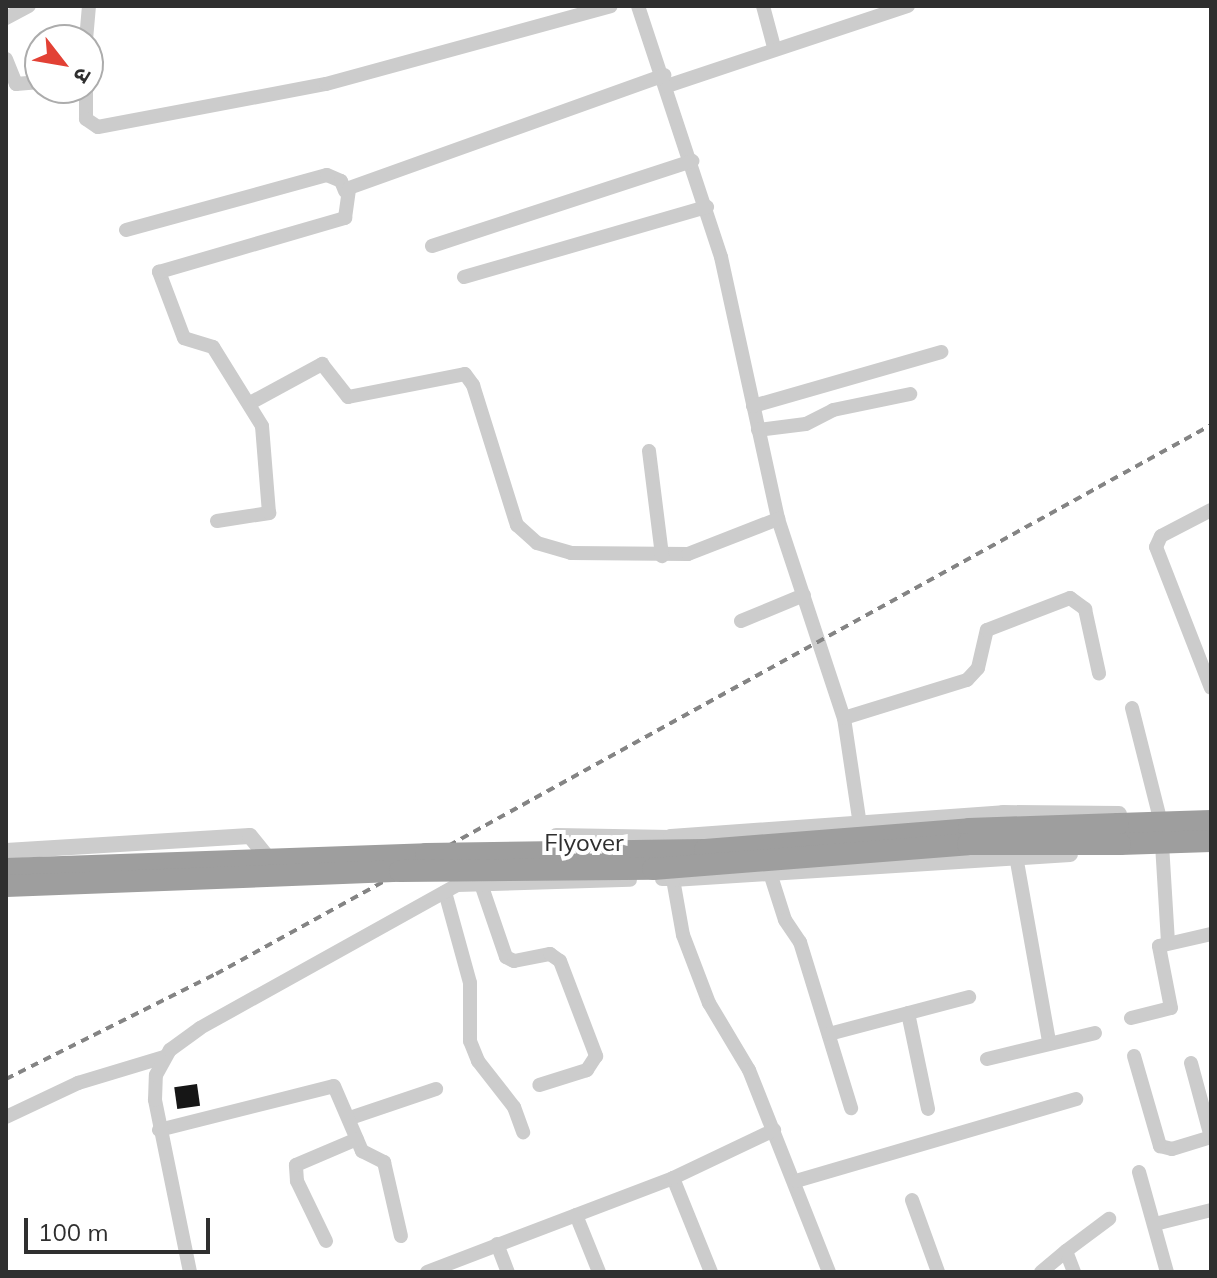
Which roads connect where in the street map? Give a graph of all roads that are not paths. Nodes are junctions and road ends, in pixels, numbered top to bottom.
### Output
1 (29, 6) edge
2 (611, 6) edge
3 (638, 6) edge
4 (763, 6) edge
5 (908, 6) edge
6 (6, 18) edge
7 (774, 47) junction
8 (6, 59) edge
9 (666, 80) junction
10 (24, 83) edge
11 (86, 104) edge
12 (692, 161) junction
13 (345, 191) junction
14 (707, 207) junction
15 (126, 230) dead end
16 (432, 246) dead end
17 (464, 277) dead end
18 (941, 352) dead end
19 (910, 394) dead end
20 (252, 402) junction
21 (753, 406) junction
22 (758, 430) junction
23 (649, 451) dead end
24 (1211, 510) edge
25 (778, 519) junction
26 (217, 521) dead end
27 (662, 556) junction
28 (804, 595) junction
29 (741, 621) dead end
30 (1099, 673) dead end
31 (1211, 688) edge
32 (1132, 708) dead end
33 (844, 718) junction
34 (1211, 821) edge
35 (860, 825) junction
36 (1119, 834) junction
37 (1162, 834) junction
38 (556, 835) dead end
39 (671, 837) junction
40 (1211, 841) edge
41 (6, 851) edge
42 (1016, 856) junction
43 (6, 869) edge
44 (770, 873) junction
45 (673, 879) junction
46 (481, 884) junction
47 (6, 886) edge
48 (445, 892) junction
49 (6, 896) edge
50 (1211, 934) edge
51 (1168, 943) junction
52 (969, 997) dead end
53 (908, 1013) junction
54 (1131, 1018) dead end
55 (1095, 1033) dead end
56 (829, 1034) junction
57 (1049, 1042) junction
58 (1134, 1056) dead end
59 (164, 1057) junction
60 (987, 1059) dead end
61 (1191, 1063) dead end
62 (539, 1085) dead end
63 (436, 1089) dead end
64 (1076, 1099) dead end
65 (851, 1108) dead end
66 (928, 1109) dead end
67 (6, 1117) edge
68 (350, 1118) junction
69 (159, 1130) junction
70 (774, 1130) junction
71 (523, 1132) dead end
72 (1210, 1138) edge
73 (357, 1139) junction
74 (1139, 1172) dead end
75 (673, 1178) junction
76 (796, 1181) junction
77 (912, 1200) dead end
78 (1211, 1210) edge
79 (576, 1215) junction
80 (1109, 1219) dead end
81 (1155, 1224) junction
82 (401, 1236) dead end
83 (326, 1241) dead end
84 (497, 1244) junction
85 (1066, 1251) junction
86 (190, 1272) edge
87 (427, 1272) edge
88 (508, 1272) edge
89 (599, 1272) edge
90 (711, 1272) edge
91 (829, 1272) edge
92 (938, 1272) edge
93 (1041, 1272) edge
94 (1074, 1272) edge
95 (1167, 1272) edge

1 - 6 street
2 - 11 street
3 - 9 street
4 - 7 street
5 - 7 street
7 - 9 street
8 - 10 street
9 - 12 street
9 - 13 street
12 - 14 street
12 - 16 street
13 - 15 street
13 - 20 street
14 - 17 street
14 - 21 street
18 - 21 street
19 - 22 street
20 - 26 street
20 - 27 street
21 - 22 street
22 - 25 street
23 - 27 street
24 - 31 street
25 - 27 street
25 - 28 street
28 - 29 street
28 - 33 street
30 - 33 street
32 - 37 street
33 - 35 street
34 - 37 highway
35 - 37 street
35 - 39 street
36 - 37 highway, Flyover
36 - 43 highway, Flyover, bridge
36 - 47 highway, Flyover, bridge
37 - 40 highway
37 - 42 street
37 - 51 street
38 - 39 street
39 - 45 street
41 - 49 street
42 - 44 street
42 - 57 street
44 - 45 street
44 - 56 street
45 - 46 street
45 - 70 street
46 - 48 street
46 - 62 street
48 - 59 street
48 - 71 street
50 - 51 street
51 - 54 street
52 - 53 street
53 - 56 street
53 - 66 street
55 - 57 street
56 - 65 street
57 - 60 street
58 - 72 street
59 - 67 street
59 - 69 street
61 - 72 street
63 - 68 street
64 - 76 street
68 - 69 street
68 - 73 street
69 - 86 street
70 - 75 street
70 - 76 street
73 - 82 street
73 - 83 street
74 - 81 street
75 - 79 street
75 - 90 street
76 - 91 street
77 - 92 street
78 - 81 street
79 - 84 street
79 - 89 street
80 - 85 street
81 - 95 street
84 - 87 street
84 - 88 street
85 - 93 street
85 - 94 street

